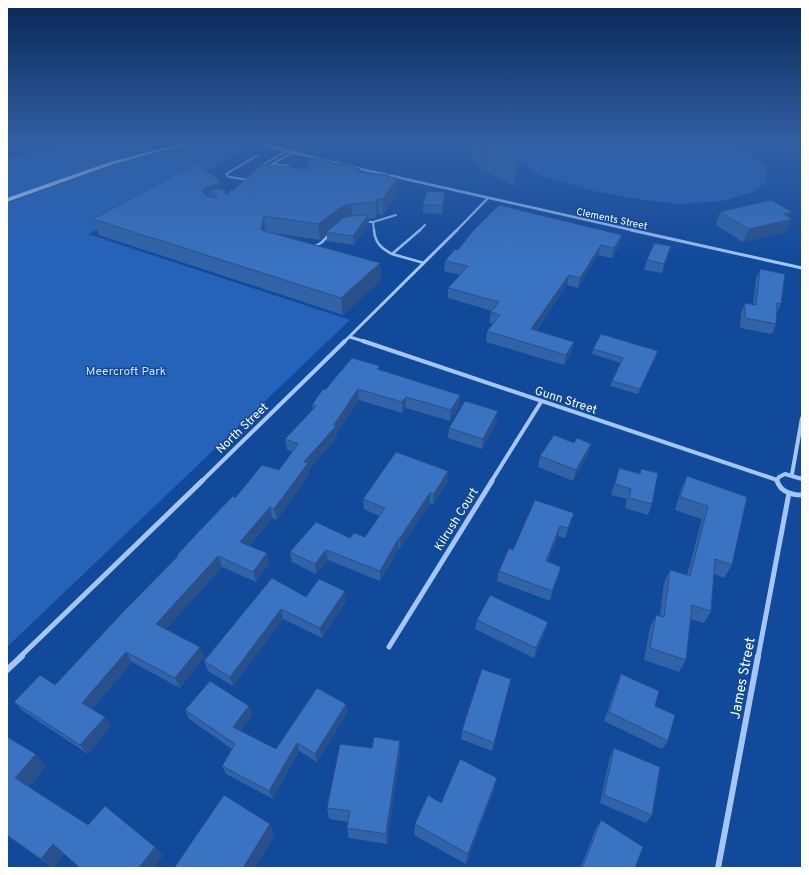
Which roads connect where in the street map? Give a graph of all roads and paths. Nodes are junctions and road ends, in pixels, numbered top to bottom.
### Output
1 (59, 182) edge
2 (243, 182) edge
3 (251, 182) edge
4 (419, 182) edge
5 (241, 184) edge
6 (248, 185) edge
7 (488, 198) junction
8 (7, 200) edge
9 (396, 215) dead end
10 (358, 222) edge
11 (373, 222) junction
12 (425, 225) dead end
13 (331, 233) edge
14 (307, 250) edge
15 (392, 254) junction
16 (424, 263) junction
17 (802, 268) edge
18 (350, 337) junction
19 (541, 402) junction
20 (802, 418) edge
21 (792, 474) junction
22 (802, 479) edge
23 (777, 480) junction
24 (789, 493) junction
25 (802, 495) edge
26 (389, 647) dead end
27 (7, 670) edge
28 (718, 868) edge

1 - 8 street
2 - 5 lane
3 - 6 lane
4 - 7 street, Clements Street
7 - 16 street, North Street
7 - 17 street, Clements Street
9 - 11 lane
10 - 11 lane
11 - 15 lane
12 - 15 lane
13 - 14 lane
15 - 16 lane
16 - 18 street, North Street
18 - 19 street, Gunn Street
18 - 27 street, North Street
19 - 23 street, Gunn Street
19 - 26 street, Kilrush Court
20 - 21 street
21 - 22 street
21 - 23 street
23 - 24 street
24 - 25 street
24 - 28 street, James Street

